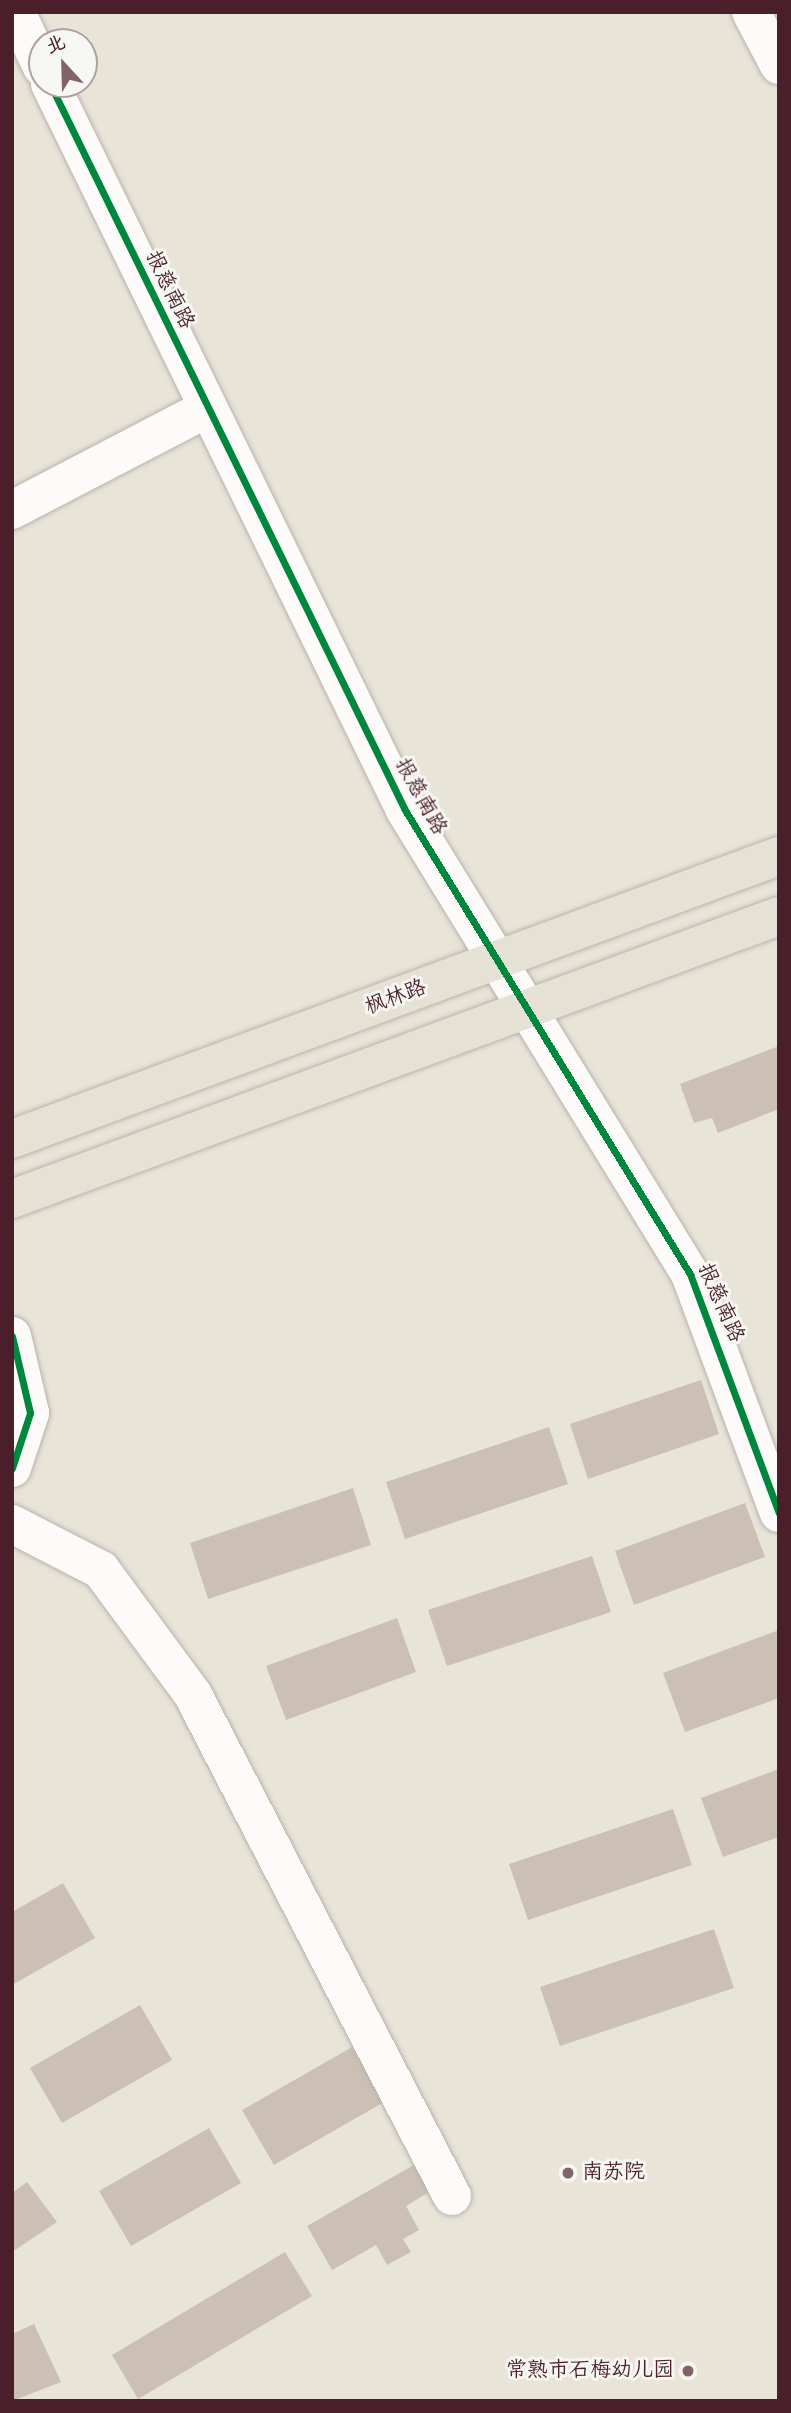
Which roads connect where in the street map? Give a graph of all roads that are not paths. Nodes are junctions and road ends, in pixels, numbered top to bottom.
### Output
1 (16, 12) edge
2 (751, 12) edge
3 (28, 37) edge
4 (779, 65) edge
5 (57, 98) edge
6 (206, 409) junction
7 (12, 510) edge
8 (779, 856) edge
9 (779, 916) edge
10 (499, 961) junction
11 (532, 1007) junction
12 (12, 1139) edge
13 (12, 1199) edge
14 (12, 1336) edge
15 (12, 1468) edge
16 (779, 1513) edge
17 (12, 1524) edge
18 (452, 2196) dead end

1 - 3 street
2 - 4 street
5 - 6 street, 报慈南路
6 - 7 street
6 - 10 street, 报慈南路
8 - 10 main road, 枫林路
9 - 11 main road
10 - 11 street, 报慈南路
10 - 12 main road, 枫林路
11 - 13 main road
11 - 16 street, 报慈南路
14 - 15 street
17 - 18 street

